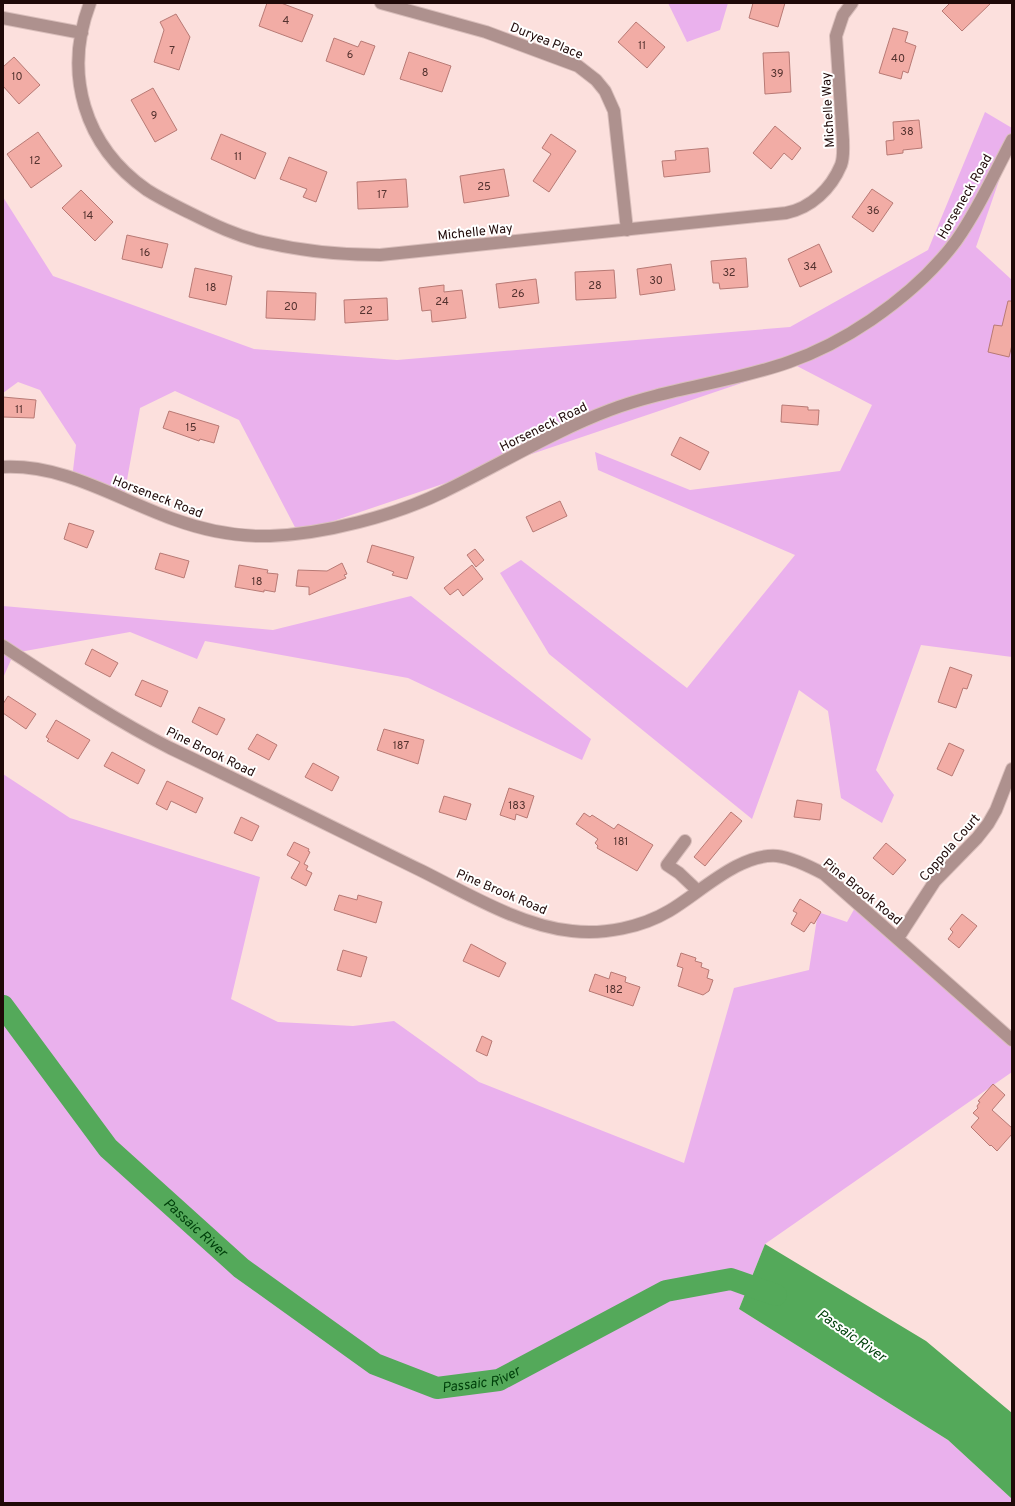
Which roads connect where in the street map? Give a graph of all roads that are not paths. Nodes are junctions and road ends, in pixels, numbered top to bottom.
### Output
1 (90, 3) edge
2 (381, 3) edge
3 (852, 3) edge
4 (3, 18) edge
5 (82, 33) junction
6 (1012, 140) edge
7 (627, 230) junction
8 (3, 467) edge
9 (3, 646) edge
10 (1012, 769) edge
11 (685, 841) dead end
12 (698, 891) junction
13 (898, 938) junction
14 (1012, 1040) edge

1 - 5 street, Michelle Way
2 - 7 street, Duryea Place
3 - 7 street, Michelle Way
4 - 5 street
5 - 7 street, Michelle Way
6 - 8 street, Horseneck Road
9 - 12 street, Pine Brook Road
10 - 13 street, Coppola Court
11 - 12 street
12 - 13 street, Pine Brook Road
13 - 14 street, Pine Brook Road

